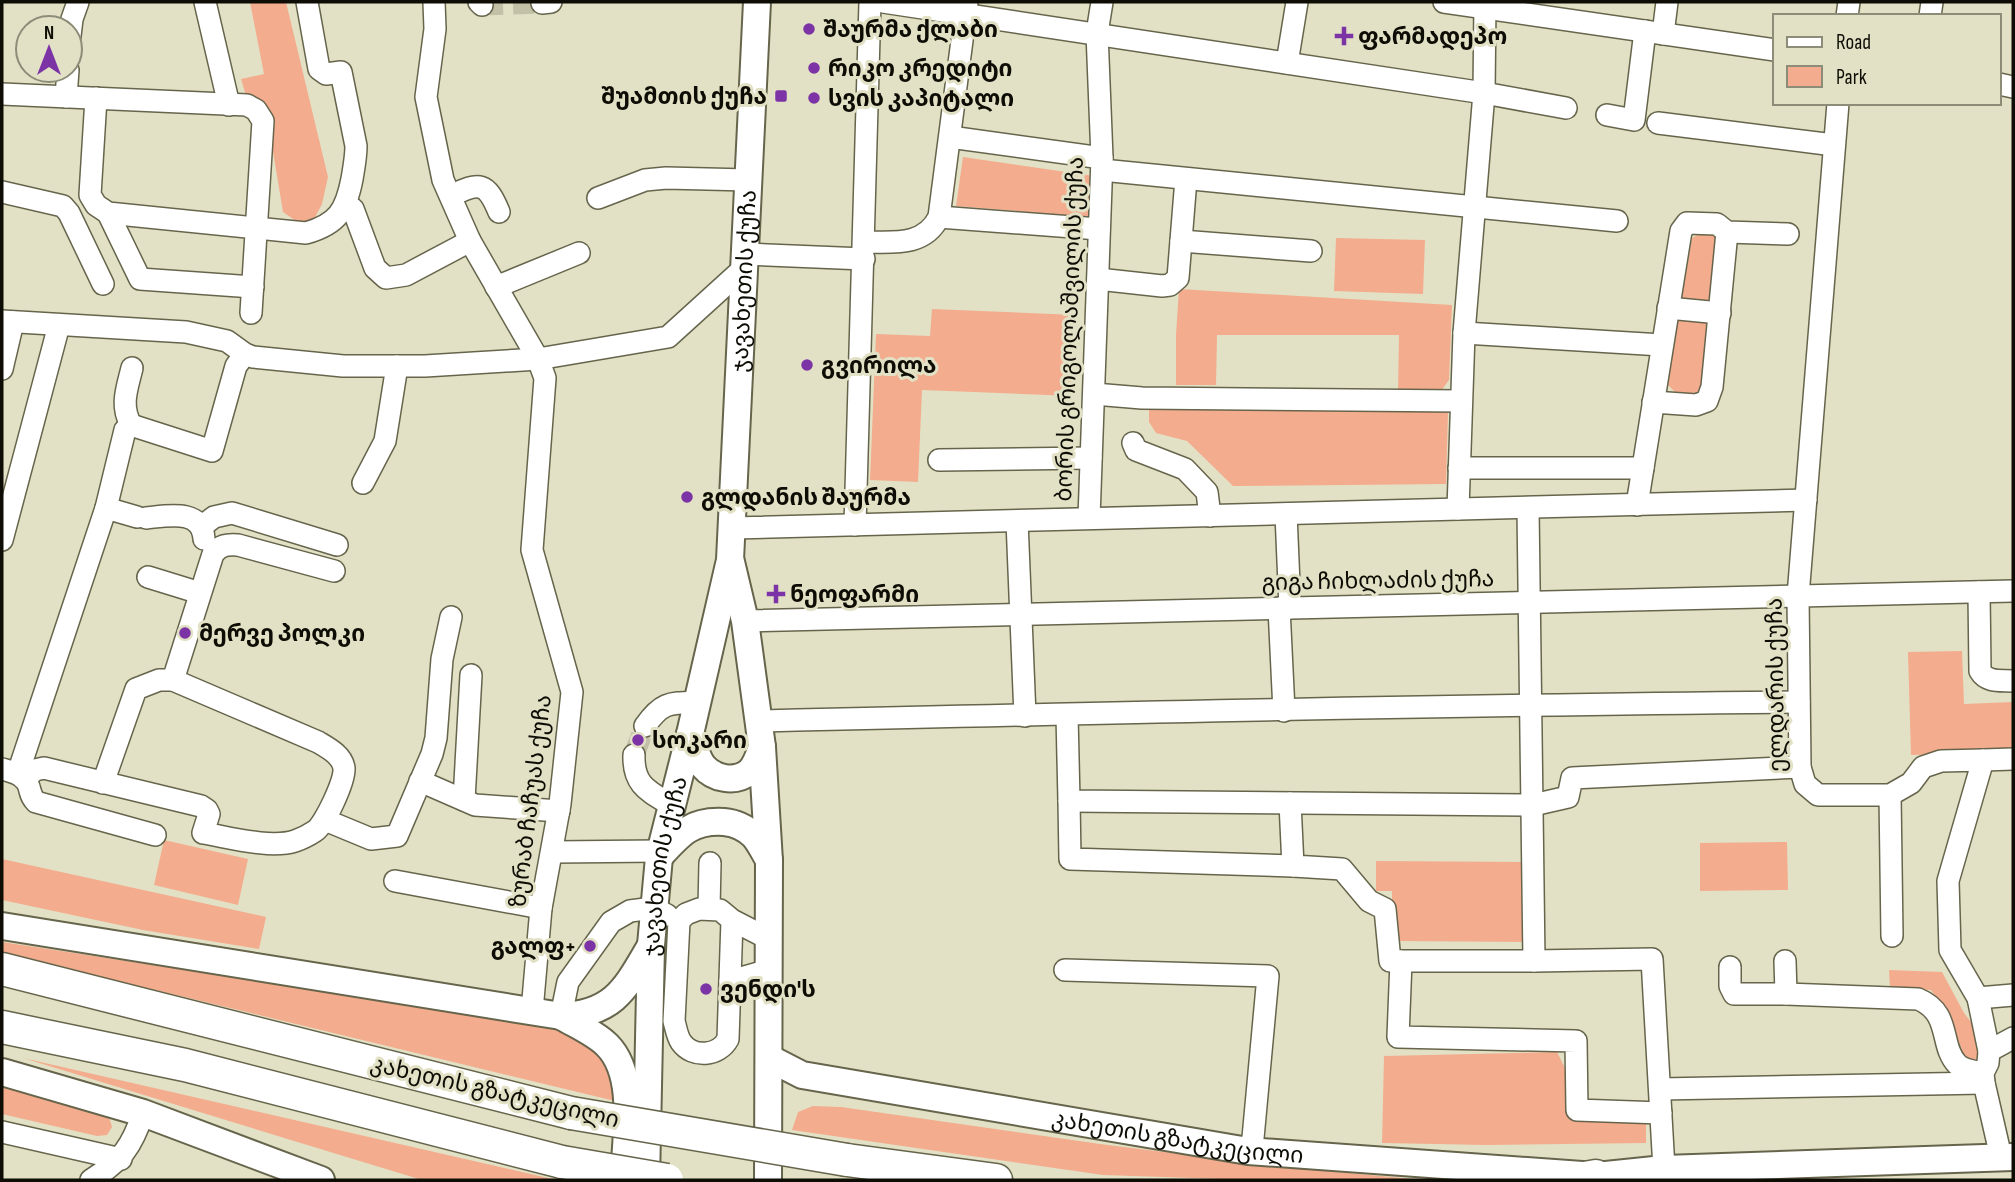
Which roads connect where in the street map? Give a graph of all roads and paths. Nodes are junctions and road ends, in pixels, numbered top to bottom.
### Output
1 (205, 2) edge
2 (307, 2) edge
3 (434, 2) edge
4 (757, 2) edge
5 (870, 2) edge
6 (883, 2) edge
7 (1102, 2) edge
8 (1297, 2) edge
9 (1444, 2) edge
10 (1667, 2) edge
11 (1485, 5) edge
12 (966, 8) edge
13 (1097, 33) junction
14 (1654, 33) junction
15 (1773, 50) edge
16 (1287, 63) junction
17 (67, 84) edge
18 (1484, 93) junction
19 (2, 94) edge
20 (66, 97) junction
21 (96, 98) junction
22 (229, 105) junction
23 (1838, 105) edge
24 (1566, 108) dead end
25 (1607, 115) dead end
26 (1658, 123) dead end
27 (950, 137) junction
28 (1834, 145) junction
29 (1102, 164) junction
30 (1186, 179) junction
31 (748, 180) junction
32 (2, 192) edge
33 (451, 196) junction
34 (598, 198) dead end
35 (346, 204) junction
36 (1475, 206) junction
37 (499, 212) dead end
38 (108, 213) junction
39 (939, 217) junction
40 (1616, 221) dead end
41 (257, 228) junction
42 (1100, 229) junction
43 (1727, 232) junction
44 (1788, 234) dead end
45 (470, 242) junction
46 (1181, 242) junction
47 (864, 250) junction
48 (1311, 251) dead end
49 (579, 253) dead end
50 (745, 261) junction
51 (1098, 279) junction
52 (103, 284) dead end
53 (253, 287) junction
54 (496, 287) junction
55 (1668, 308) junction
56 (251, 313) dead end
57 (1720, 313) junction
58 (7, 321) edge
59 (59, 325) junction
60 (1464, 333) junction
61 (1662, 345) junction
62 (244, 354) junction
63 (538, 359) junction
64 (397, 366) junction
65 (132, 368) dead end
66 (2, 369) edge
67 (1094, 394) junction
68 (1461, 401) junction
69 (1653, 402) junction
70 (131, 425) junction
71 (1133, 443) dead end
72 (1091, 458) junction
73 (939, 460) dead end
74 (1459, 468) junction
75 (1643, 468) junction
76 (363, 484) dead end
77 (1806, 500) junction
78 (1637, 505) junction
79 (6, 506) edge
80 (106, 508) junction
81 (1528, 508) junction
82 (1458, 509) junction
83 (1286, 514) junction
84 (1210, 516) junction
85 (1089, 518) junction
86 (1017, 521) junction
87 (855, 525) junction
88 (201, 527) junction
89 (732, 528) junction
90 (2, 540) edge
91 (337, 545) dead end
92 (214, 552) junction
93 (730, 560) junction
94 (334, 571) dead end
95 (148, 578) dead end
96 (2013, 591) edge
97 (1979, 592) junction
98 (200, 593) junction
99 (1798, 596) junction
100 (1530, 603) junction
101 (1284, 608) junction
102 (1021, 614) junction
103 (451, 617) dead end
104 (745, 621) junction
105 (471, 675) dead end
106 (173, 680) junction
107 (2013, 681) edge
108 (698, 702) junction
109 (1799, 702) junction
110 (1531, 704) junction
111 (1284, 711) junction
112 (1067, 715) junction
113 (1025, 716) junction
114 (757, 720) junction
115 (645, 726) tunnel mouth
116 (690, 734) junction
117 (762, 747) junction
118 (634, 755) tunnel mouth
119 (2013, 759) edge
120 (1983, 760) junction
121 (1800, 767) junction
122 (15, 774) edge
123 (420, 780) junction
124 (103, 783) junction
125 (1890, 795) junction
126 (464, 800) junction
127 (1069, 801) junction
128 (1290, 803) junction
129 (671, 805) junction
130 (1533, 805) junction
131 (559, 811) junction
132 (325, 820) junction
133 (155, 835) dead end
134 (553, 852) junction
135 (659, 854) junction
136 (769, 861) junction
137 (710, 863) dead end
138 (1293, 866) junction
139 (395, 881) dead end
140 (541, 908) junction
141 (653, 908) junction
142 (709, 908) junction
143 (732, 920) junction
144 (679, 921) junction
145 (2, 926) edge
146 (1892, 936) dead end
147 (769, 940) junction
148 (651, 945) junction
149 (1401, 961) junction
150 (1534, 961) junction
151 (1785, 961) dead end
152 (1730, 967) dead end
153 (2, 969) edge
154 (769, 970) junction
155 (1065, 970) dead end
156 (730, 981) junction
157 (1786, 994) junction
158 (2013, 995) edge
159 (1978, 998) junction
160 (533, 1011) junction
161 (561, 1016) junction
162 (4, 1028) edge
163 (2013, 1038) edge
164 (1989, 1051) junction
165 (769, 1058) junction
166 (2, 1072) edge
167 (1984, 1078) junction
168 (1660, 1089) junction
169 (143, 1113) junction
170 (1661, 1113) junction
171 (2, 1132) edge
172 (1248, 1152) junction
173 (2007, 1157) edge
174 (121, 1159) junction
175 (1664, 1169) junction
176 (308, 1178) edge
177 (1584, 1178) edge
178 (91, 1180) edge
179 (624, 1180) edge
180 (646, 1180) edge
181 (667, 1180) edge
182 (768, 1180) edge
183 (996, 1180) edge

1 - 22 street
2 - 35 street
3 - 33 street, ზურაბ ჩაჩუას ქუჩა
4 - 31 main road, ჯავახეთის ქუჩა
5 - 47 street
6 - 12 street
7 - 13 street, ბორის გრიგოლაშვილის ქუჩა
8 - 16 street
9 - 11 street
10 - 14 street
11 - 14 street
11 - 18 street
12 - 13 street
12 - 27 street
13 - 16 street
13 - 29 street, ბორის გრიგოლაშვილის ქუჩა
14 - 15 street
14 - 25 street
16 - 18 street
17 - 20 street
18 - 24 street
18 - 36 street
19 - 20 street
20 - 21 street
21 - 22 street
21 - 38 street
22 - 41 street
23 - 28 street, ელდარის ქუჩა
26 - 28 street
27 - 29 street
27 - 39 street
28 - 77 street, ელდარის ქუჩა
29 - 30 street
29 - 42 street, ბორის გრიგოლაშვილის ქუჩა
30 - 36 street
30 - 46 street
31 - 34 street
31 - 50 main road, ჯავახეთის ქუჩა
32 - 52 street
33 - 37 street
33 - 45 street, ზურაბ ჩაჩუას ქუჩა
35 - 41 street
35 - 45 street
36 - 40 street
36 - 60 street
38 - 41 street
38 - 53 street
39 - 42 street
39 - 47 street
41 - 53 street
42 - 51 street, ბორის გრიგოლაშვილის ქუჩა
43 - 44 street
43 - 55 street
43 - 57 street
45 - 54 street, ზურაბ ჩაჩუას ქუჩა
46 - 48 street
46 - 51 street
47 - 50 street
47 - 87 street
49 - 54 street
50 - 63 street
50 - 89 main road, ჯავახეთის ქუჩა
51 - 67 street, ბორის გრიგოლაშვილის ქუჩა
53 - 56 street
54 - 63 street, ზურაბ ჩაჩუას ქუჩა
55 - 57 street
55 - 61 street
57 - 69 street
58 - 59 street
58 - 66 street
59 - 62 street
59 - 79 street
60 - 61 street
60 - 68 street
61 - 69 street
62 - 64 street
62 - 70 street
63 - 64 street
63 - 131 street, ზურაბ ჩაჩუას ქუჩა
64 - 76 street
65 - 70 street
67 - 68 street
67 - 72 street, ბორის გრიგოლაშვილის ქუჩა
68 - 74 street
69 - 75 street
70 - 80 street
71 - 84 street
72 - 73 street
72 - 85 street, ბორის გრიგოლაშვილის ქუჩა
74 - 75 street
74 - 82 street
75 - 78 street
77 - 78 street
77 - 99 street, ელდარის ქუჩა
78 - 81 street
79 - 90 street
80 - 88 street
80 - 122 street
81 - 82 street
81 - 100 street
82 - 83 street
83 - 84 street
83 - 101 street
84 - 85 street
85 - 86 street, ბორის გრიგოლაშვილის ქუჩა
86 - 87 street, ბორის გრიგოლაშვილის ქუჩა
86 - 102 street
87 - 89 street, ბორის გრიგოლაშვილის ქუჩა
88 - 91 street
88 - 92 street
89 - 93 main road, ჯავახეთის ქუჩა
92 - 94 street
92 - 98 street
93 - 104 main road, ჯავახეთის ქუჩა
93 - 108 main road, ჯავახეთის ქუჩა
95 - 98 street
96 - 97 street, გიგა ჩიხლაძის ქუჩა
97 - 99 street, გიგა ჩიხლაძის ქუჩა
97 - 107 street
98 - 106 street
99 - 100 street, გიგა ჩიხლაძის ქუჩა
99 - 109 street, ელდარის ქუჩა
100 - 101 street, გიგა ჩიხლაძის ქუჩა
100 - 110 street
101 - 102 street, გიგა ჩიხლაძის ქუჩა
101 - 111 street
102 - 104 street, გიგა ჩიხლაძის ქუჩა
102 - 113 street
103 - 123 street
104 - 114 main road, ჯავახეთის ქუჩა
105 - 126 street
106 - 124 street
106 - 132 street
108 - 115 street
108 - 116 main road, ჯავახეთის ქუჩა
109 - 110 street
109 - 121 street, ელდარის ქუჩა
110 - 111 street
110 - 130 street
111 - 112 street
112 - 113 street
112 - 127 street
113 - 114 street
114 - 117 main road, ჯავახეთის ქუჩა
116 - 117 main road
116 - 129 main road, ჯავახეთის ქუჩა
117 - 136 main road, ჯავახეთის ქუჩა
118 - 129 street
119 - 120 street
120 - 125 street
120 - 159 street
121 - 125 street, ელდარის ქუჩა
121 - 130 street
122 - 124 street
122 - 133 street
123 - 126 street
123 - 132 street
124 - 132 street
125 - 146 street
126 - 131 street
127 - 128 street
127 - 138 street
128 - 130 street
128 - 138 street
129 - 135 main road, ჯავახეთის ქუჩა
130 - 150 street
131 - 134 street, ზურაბ ჩაჩუას ქუჩა
134 - 135 street
134 - 140 street, ზურაბ ჩაჩუას ქუჩა
135 - 136 main road
135 - 141 main road, ჯავახეთის ქუჩა
136 - 147 main road, ჯავახეთის ქუჩა
137 - 142 street
138 - 149 street
139 - 140 street
140 - 160 street, ზურაბ ჩაჩუას ქუჩა
141 - 144 street
141 - 148 main road, ჯავახეთის ქუჩა
141 - 161 street
142 - 143 street
142 - 144 street
143 - 147 street
143 - 156 street
144 - 156 street
145 - 160 main road
147 - 154 main road, ჯავახეთის ქუჩა
148 - 161 main road
148 - 180 main road, ჯავახეთის ქუჩა
149 - 150 street
149 - 170 street
150 - 168 street
151 - 157 street
152 - 157 street
153 - 183 highway, კახეთის გზატკეცილი, bridge
154 - 156 street
154 - 165 main road, ჯავახეთის ქუჩა
155 - 172 street
157 - 167 street
158 - 159 street
159 - 164 street
160 - 161 main road
161 - 179 main road
162 - 181 highway, bridge
163 - 164 street
164 - 167 street
165 - 172 main road, კახეთის გზატკეცილი
165 - 182 main road, ჯავახეთის ქუჩა
166 - 169 main road
167 - 168 street
167 - 173 street
168 - 170 street
169 - 174 street
169 - 176 main road
170 - 175 street
171 - 174 street
172 - 177 main road, კახეთის გზატკეცილი
173 - 175 main road, კახეთის გზატკეცილი
174 - 178 street
175 - 177 main road, კახეთის გზატკეცილი

